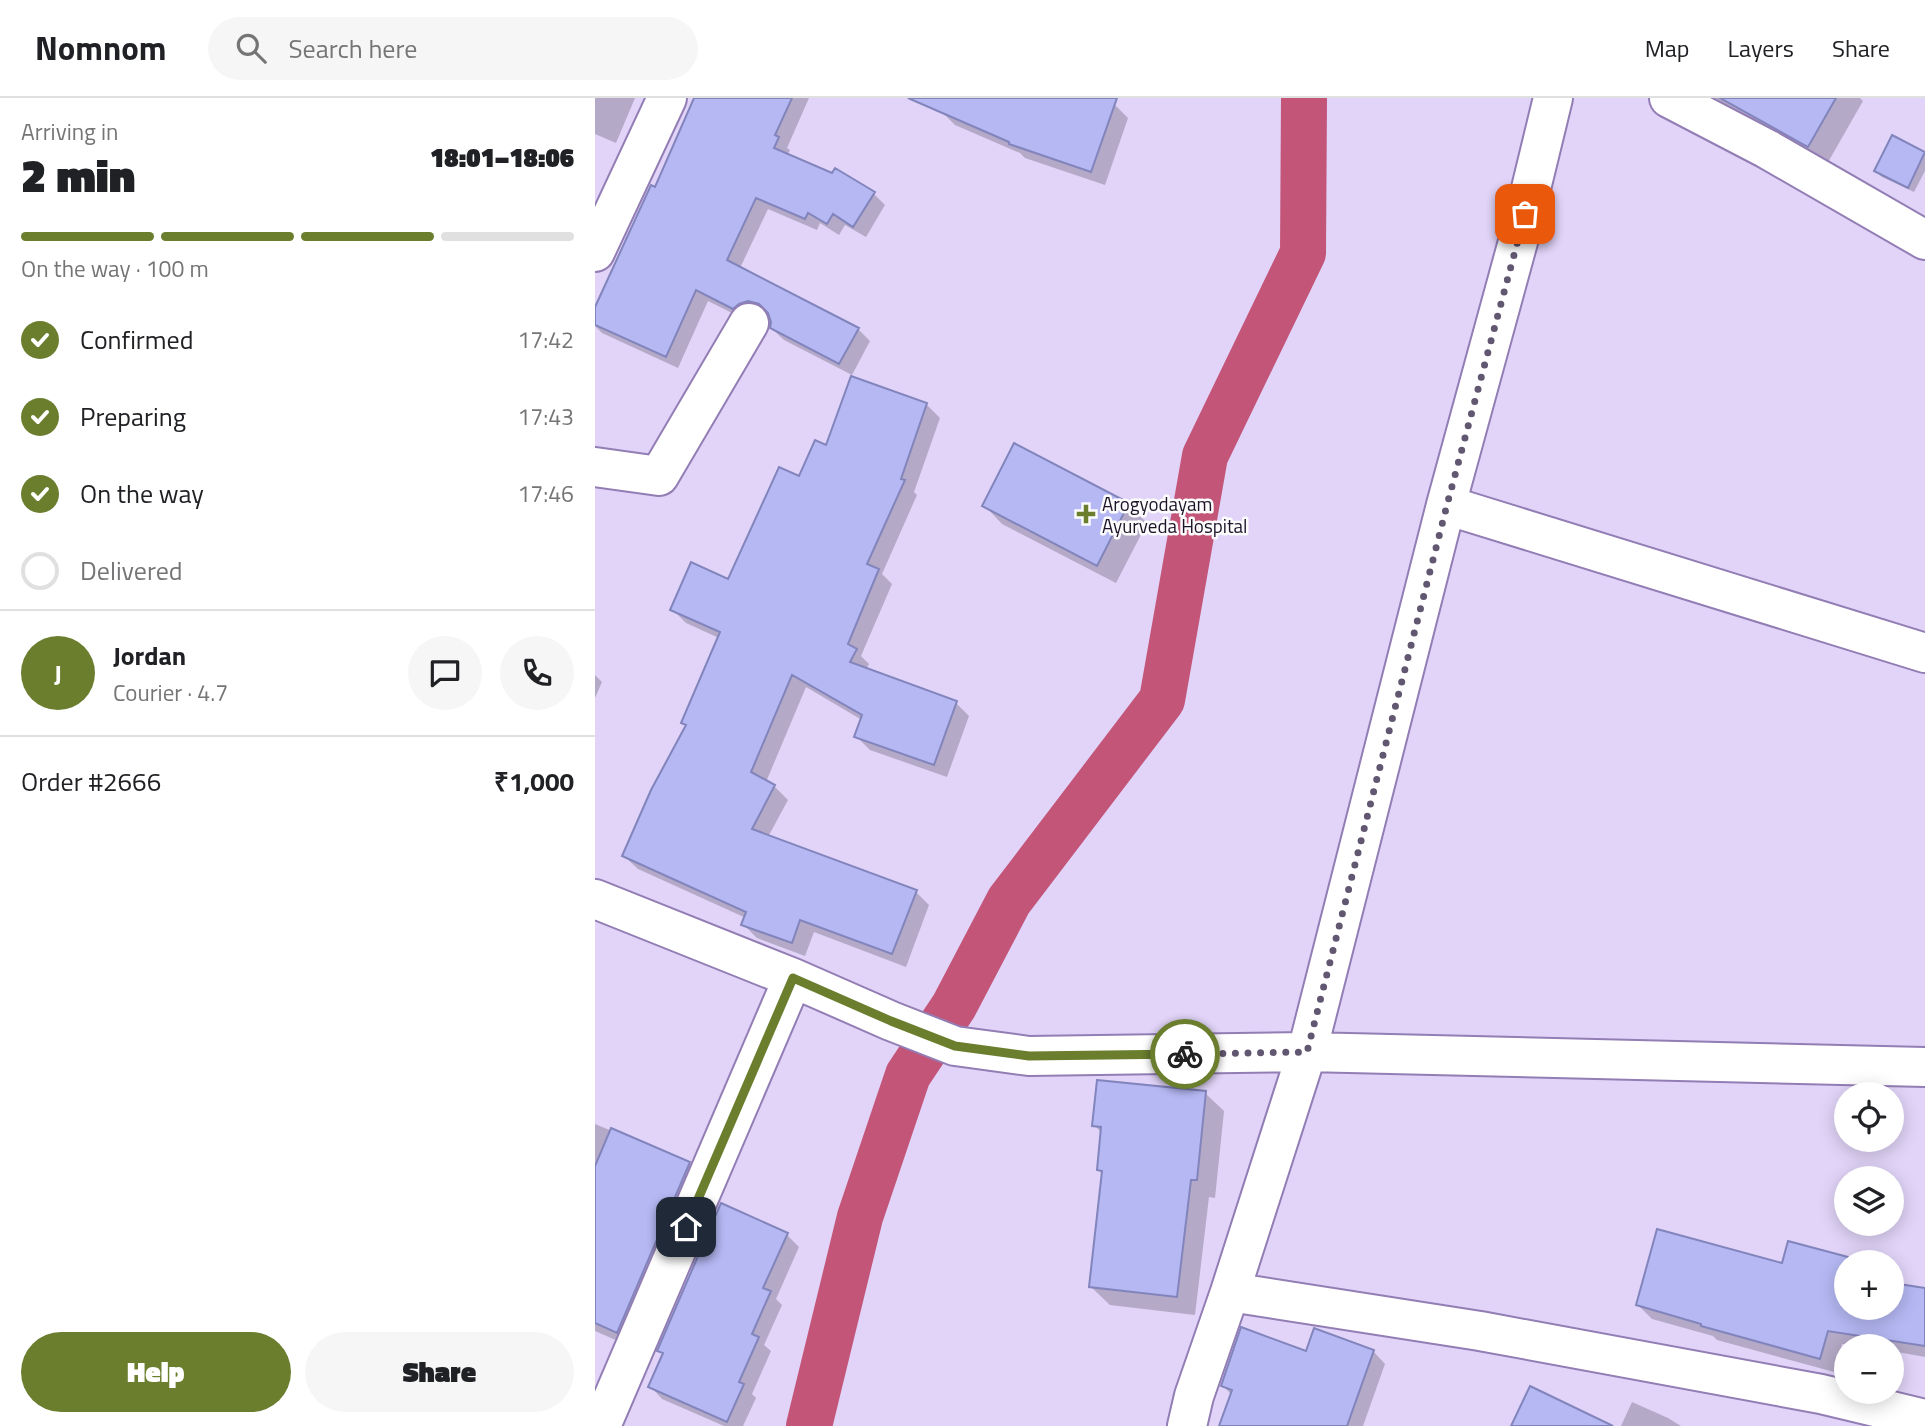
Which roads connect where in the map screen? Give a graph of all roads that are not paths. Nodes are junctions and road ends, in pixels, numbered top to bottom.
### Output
1 (667, 98) edge
2 (1553, 98) edge
3 (1669, 98) edge
4 (1925, 240) edge
5 (595, 251) edge
6 (749, 323) dead end
7 (595, 467) edge
8 (1447, 505) junction
9 (1925, 653) edge
10 (595, 899) edge
11 (793, 978) junction
12 (1307, 1052) junction
13 (1925, 1067) edge
14 (1230, 1292) junction
15 (1925, 1419) edge
16 (601, 1426) edge
17 (1187, 1426) edge

1 - 5 street
2 - 8 street
3 - 4 street
6 - 7 street
8 - 9 street
8 - 12 street
10 - 11 street
11 - 12 street
11 - 16 street
12 - 13 street
12 - 14 street
14 - 15 street
14 - 17 street

